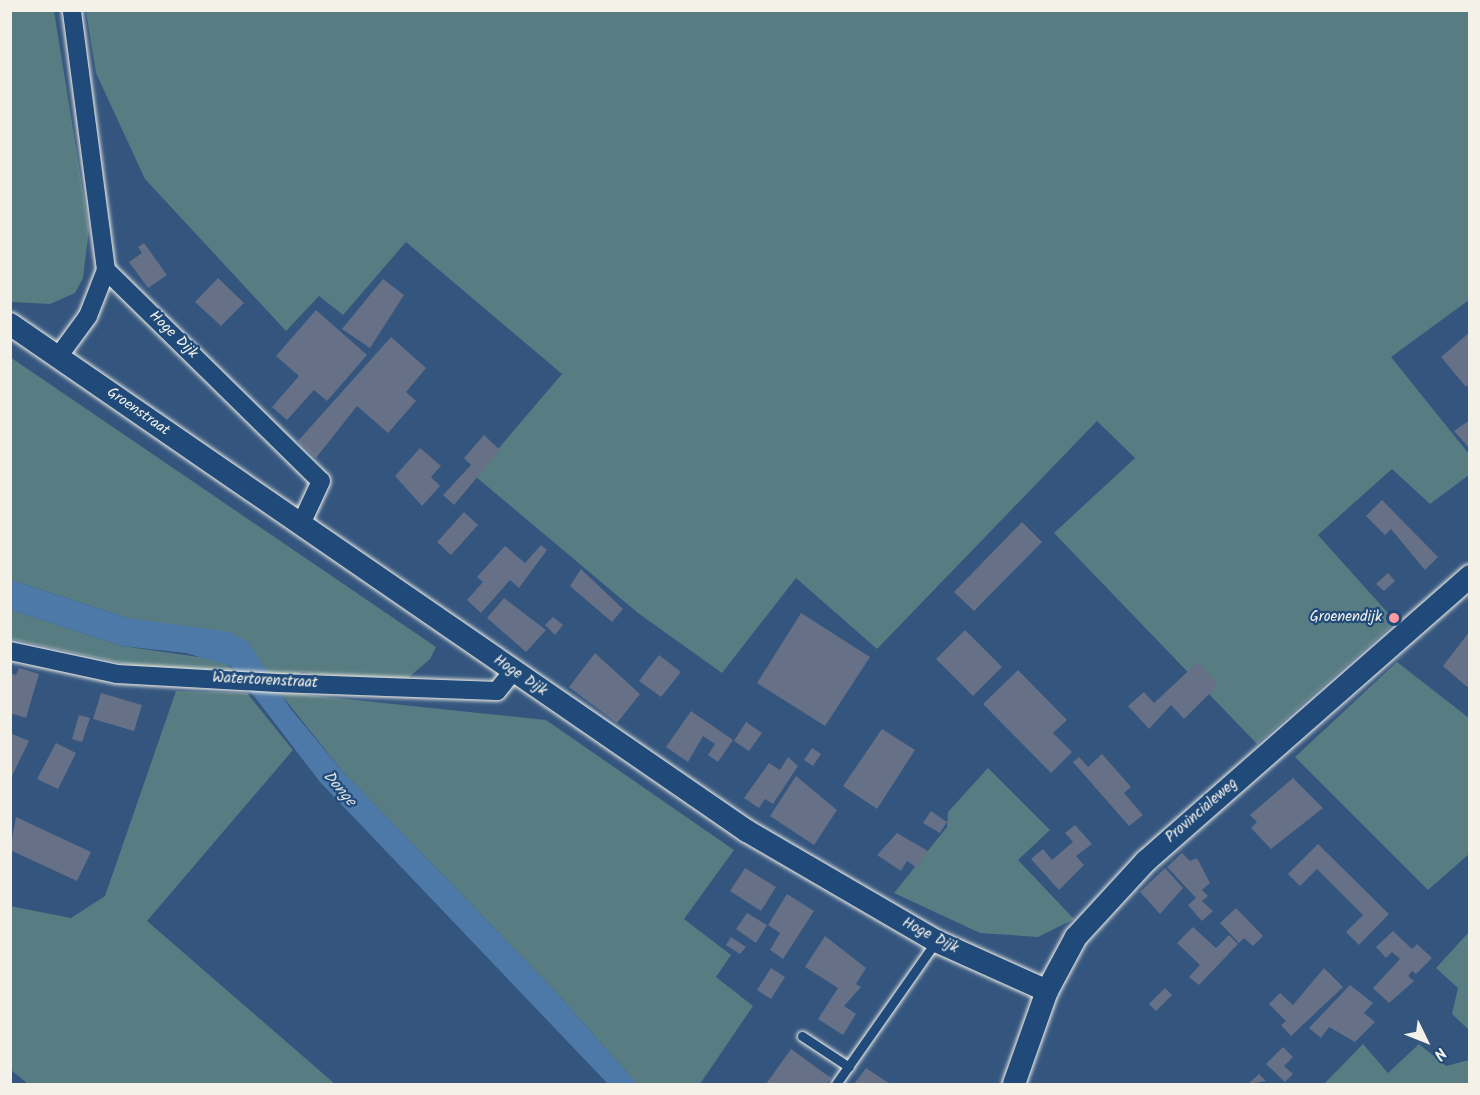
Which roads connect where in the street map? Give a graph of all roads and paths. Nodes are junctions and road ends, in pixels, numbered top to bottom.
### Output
1 (72, 10) edge
2 (106, 270) junction
3 (10, 324) edge
4 (58, 357) junction
5 (301, 524) junction
6 (1465, 586) edge
7 (10, 651) edge
8 (513, 671) junction
9 (936, 941) junction
10 (1047, 991) junction
11 (802, 1036) dead end
12 (849, 1067) junction
13 (836, 1084) edge
14 (1014, 1084) edge

1 - 2 street
2 - 4 street
2 - 5 street, Hoge Dijk
3 - 4 street, Groenstraat
4 - 5 street, Groenstraat
5 - 8 street, Hoge Dijk
6 - 10 street, Provincialeweg
7 - 8 street, Watertorenstraat
8 - 9 street, Hoge Dijk
9 - 10 street, Hoge Dijk
9 - 12 lane
10 - 14 street, Provincialeweg
11 - 12 lane
12 - 13 lane

